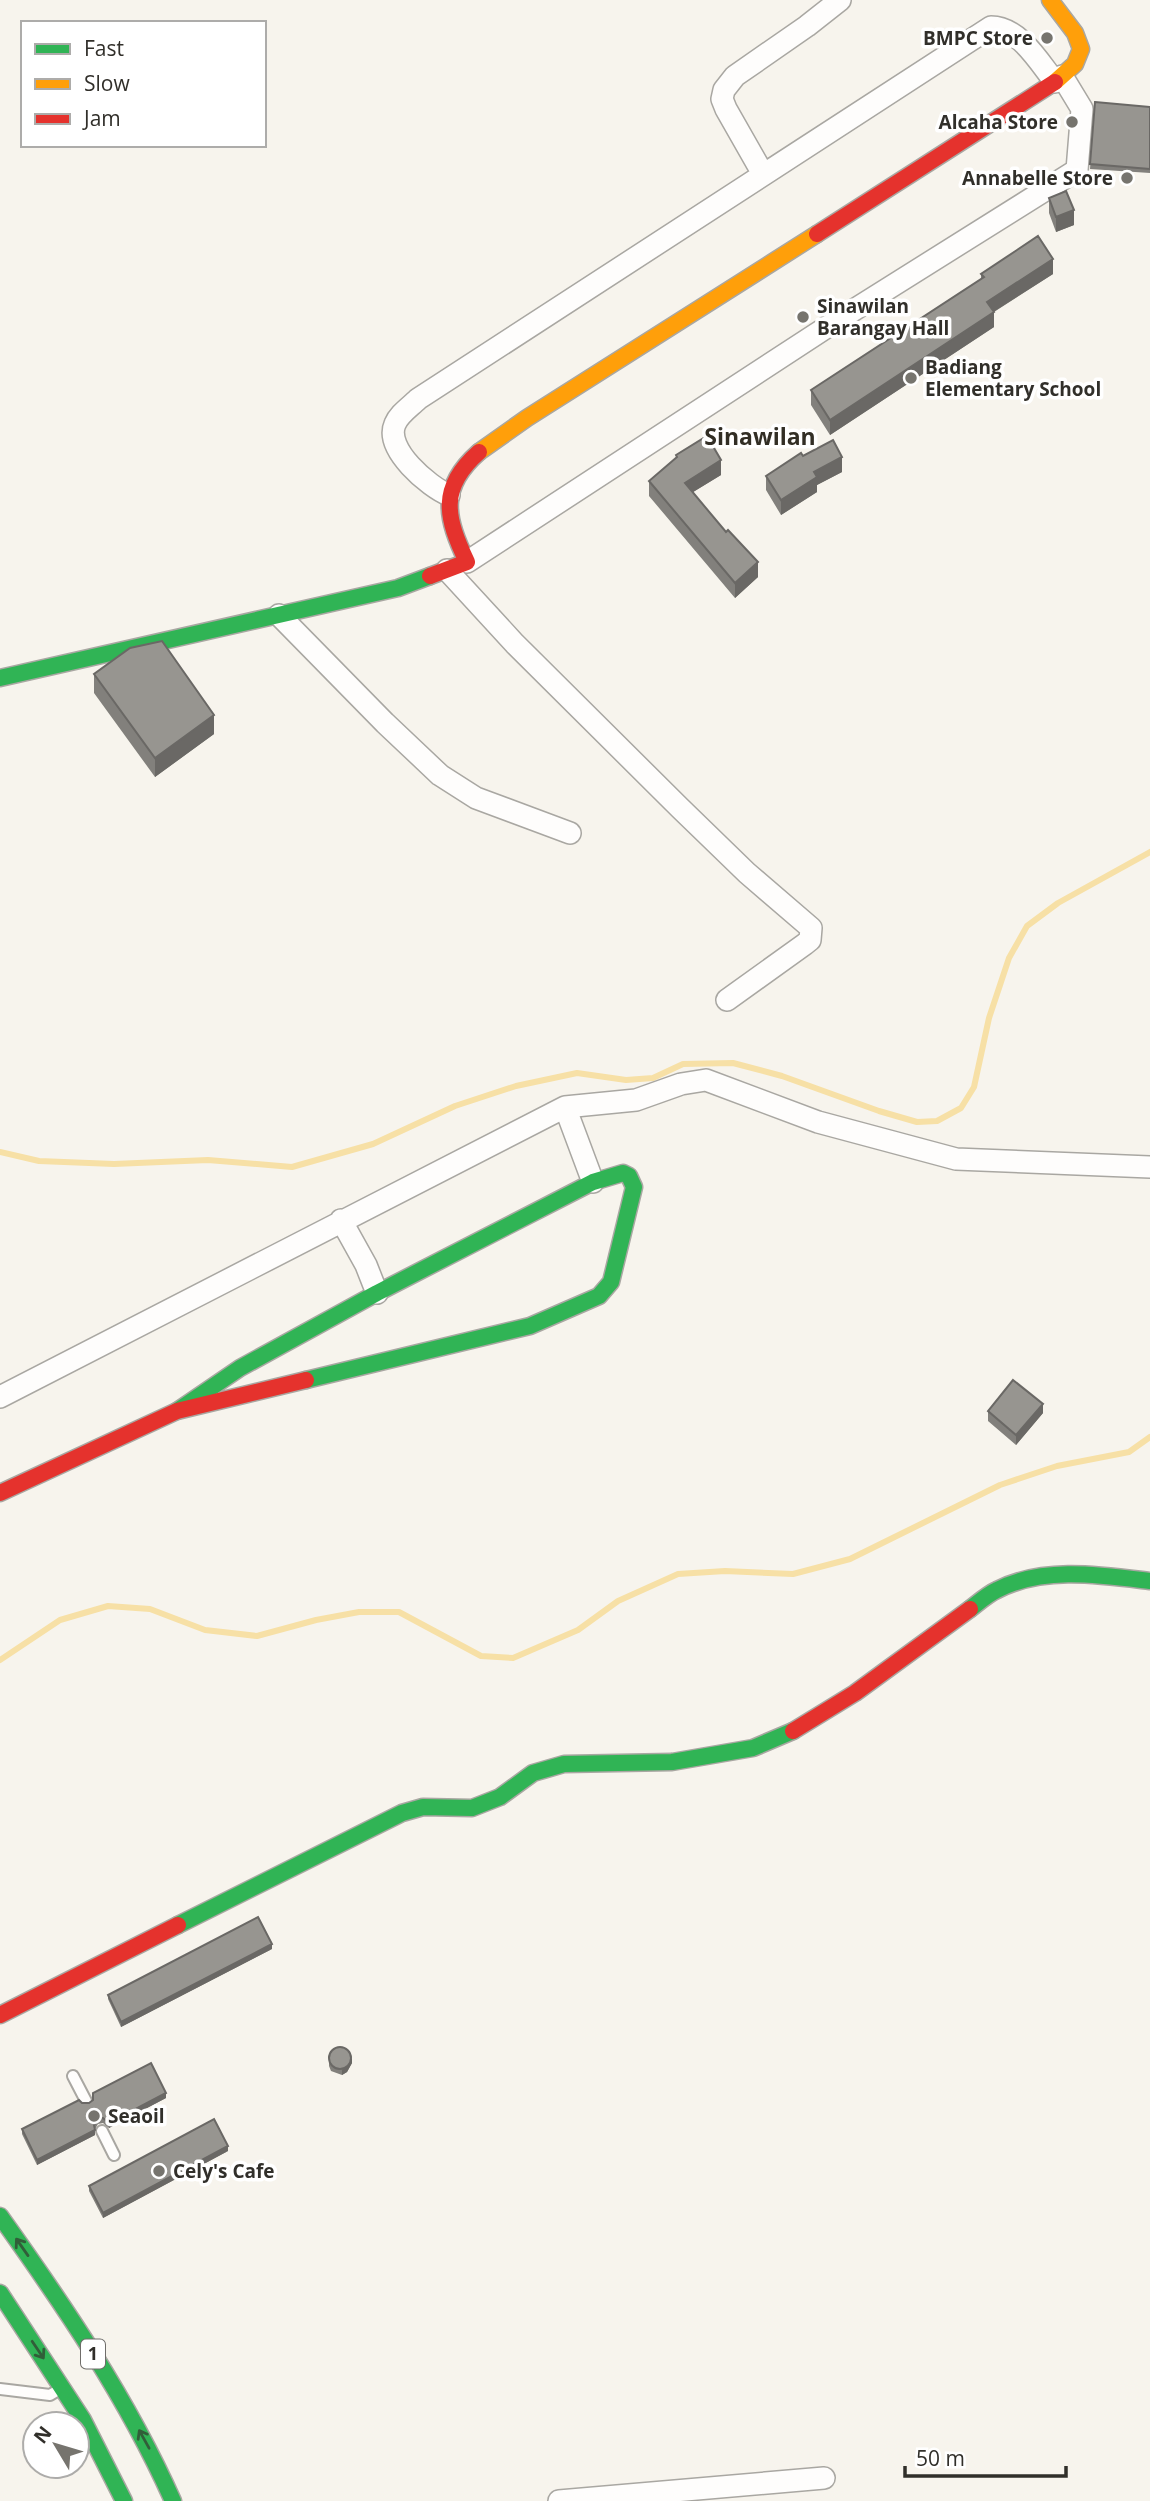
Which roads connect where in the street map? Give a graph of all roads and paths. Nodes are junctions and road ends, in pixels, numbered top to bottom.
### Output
1 (840, 0) edge
2 (1051, 0) edge
3 (1058, 79) junction
4 (763, 174) junction
5 (449, 495) junction
6 (467, 562) junction
7 (447, 570) junction
8 (279, 615) junction
9 (0, 678) edge
10 (570, 833) dead end
11 (727, 1000) dead end
12 (565, 1107) junction
13 (1150, 1167) edge
14 (593, 1182) junction
15 (341, 1220) junction
16 (377, 1293) junction
17 (0, 1397) edge
18 (177, 1411) junction
19 (0, 1493) edge
20 (1150, 1581) edge
21 (0, 2015) edge
22 (74, 2076) dead end
23 (86, 2101) edge
24 (102, 2131) dead end
25 (114, 2155) dead end
26 (0, 2216) edge
27 (0, 2293) edge
28 (63, 2388) junction
29 (0, 2389) edge
30 (824, 2478) dead end
31 (124, 2501) edge
32 (173, 2501) edge
33 (559, 2501) edge

1 - 4 street
2 - 3 main road
3 - 4 street
3 - 5 main road
3 - 6 street
4 - 5 street
5 - 6 main road
6 - 7 main road
7 - 8 main road
7 - 11 street
8 - 9 main road
8 - 10 street
12 - 13 street
12 - 14 street
12 - 15 street
14 - 16 main road
14 - 18 main road
15 - 16 street
15 - 17 street
16 - 18 main road
18 - 19 main road
20 - 21 main road
22 - 23 lane
24 - 25 lane
32 -> 26 main road, 1
27 -> 28 main road, 1
28 - 29 lane
28 - 31 main road, 1
30 - 33 street

